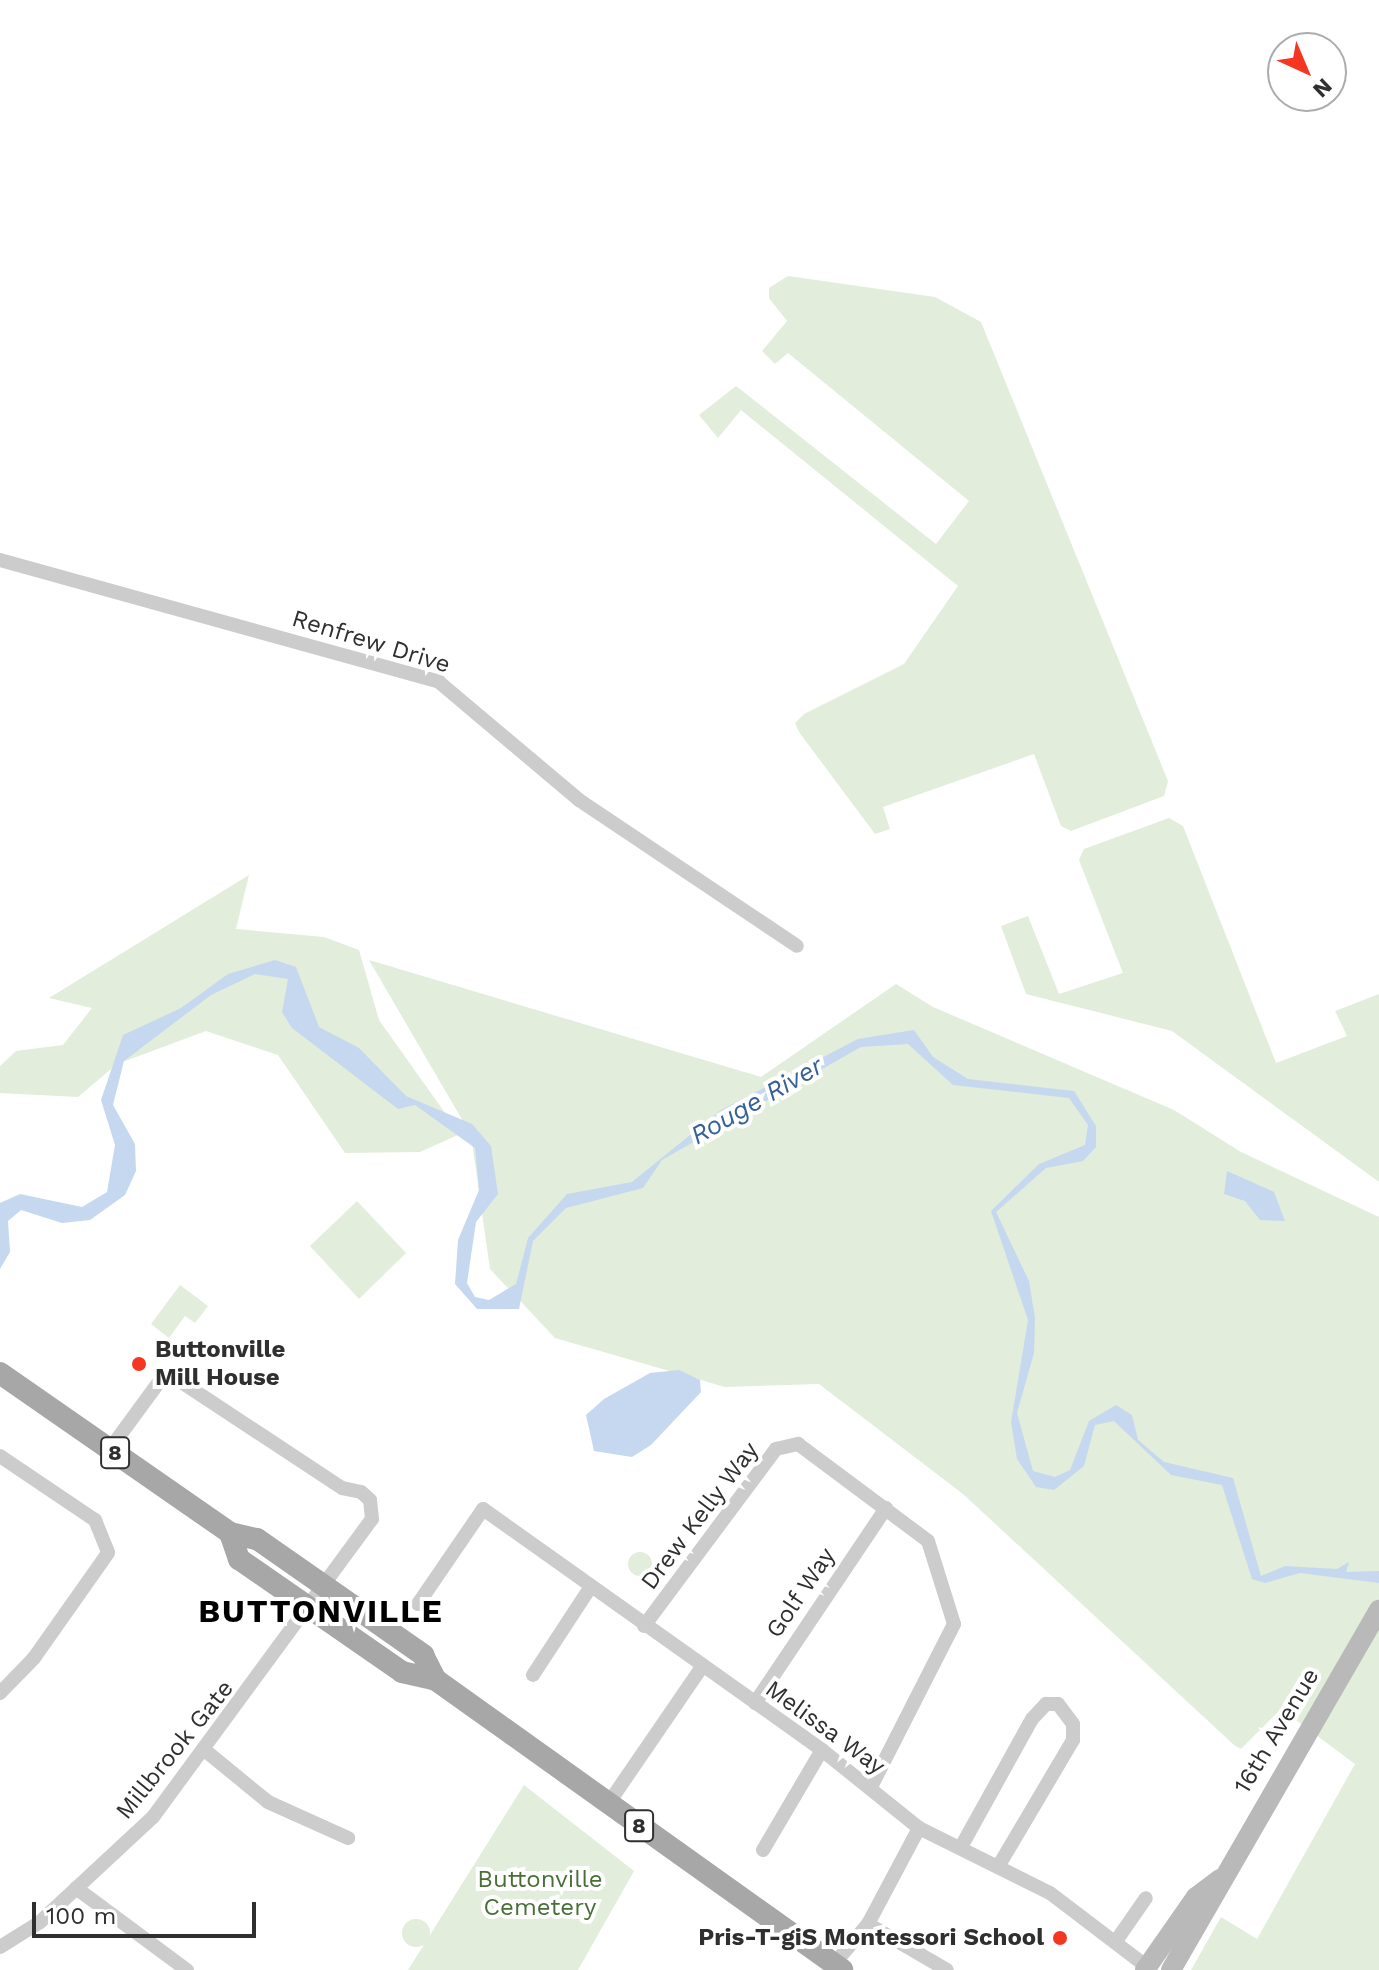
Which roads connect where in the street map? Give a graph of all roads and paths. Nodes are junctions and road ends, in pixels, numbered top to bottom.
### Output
1 (0, 560) edge
2 (797, 946) dead end
3 (0, 1373) edge
4 (110, 1449) junction
5 (0, 1456) edge
6 (886, 1508) junction
7 (230, 1533) junction
8 (590, 1588) junction
9 (326, 1590) junction
10 (418, 1604) dead end
11 (312, 1609) junction
12 (1379, 1610) edge
13 (644, 1626) junction
14 (701, 1668) junction
15 (533, 1675) dead end
16 (436, 1680) junction
17 (0, 1693) edge
18 (755, 1703) junction
19 (822, 1750) junction
20 (207, 1752) junction
21 (871, 1787) junction
22 (608, 1804) junction
23 (919, 1828) junction
24 (348, 1838) dead end
25 (961, 1847) junction
26 (763, 1850) dead end
27 (998, 1867) junction
28 (1220, 1879) junction
29 (76, 1888) junction
30 (1146, 1898) dead end
31 (868, 1924) junction
32 (1116, 1941) junction
33 (0, 1947) edge
34 (838, 1967) edge
35 (1146, 1968) edge
36 (187, 1970) edge
37 (947, 1970) edge
38 (1171, 1970) edge

1 - 2 street, Renfrew Drive
3 - 4 main road, 8
4 - 7 main road, 8
4 - 9 street, Millbrook Gate
5 - 17 street
6 - 13 street, Drew Kelly Way
6 - 18 street, Golf Way
6 - 21 street, Drew Kelly Way
7 - 9 main road, 8
7 - 11 main road, 8
8 - 10 street, Melissa Way
8 - 13 street, Melissa Way
8 - 15 street
9 - 11 street, Millbrook Gate
9 - 16 main road, 8
11 - 16 main road, 8
11 - 20 street, Millbrook Gate
12 - 28 main road, 16th Avenue
13 - 14 street, Melissa Way
14 - 18 street, Melissa Way
14 - 22 street
16 - 22 main road, 8
18 - 19 street, Melissa Way
19 - 21 street, Melissa Way
19 - 26 street
20 - 24 street
20 - 29 street, Millbrook Gate
21 - 23 street, Melissa Way
22 - 34 main road, 8
23 - 25 street, Melissa Way
23 - 31 street
25 - 27 street, Melissa Way
25 - 27 street
27 - 32 street, Melissa Way
28 - 35 main road, 16th Avenue
28 - 38 main road, 16th Avenue
29 - 33 street, Millbrook Gate
29 - 36 street
30 - 32 street
31 - 34 street
31 - 37 street
32 - 35 street, Melissa Way

